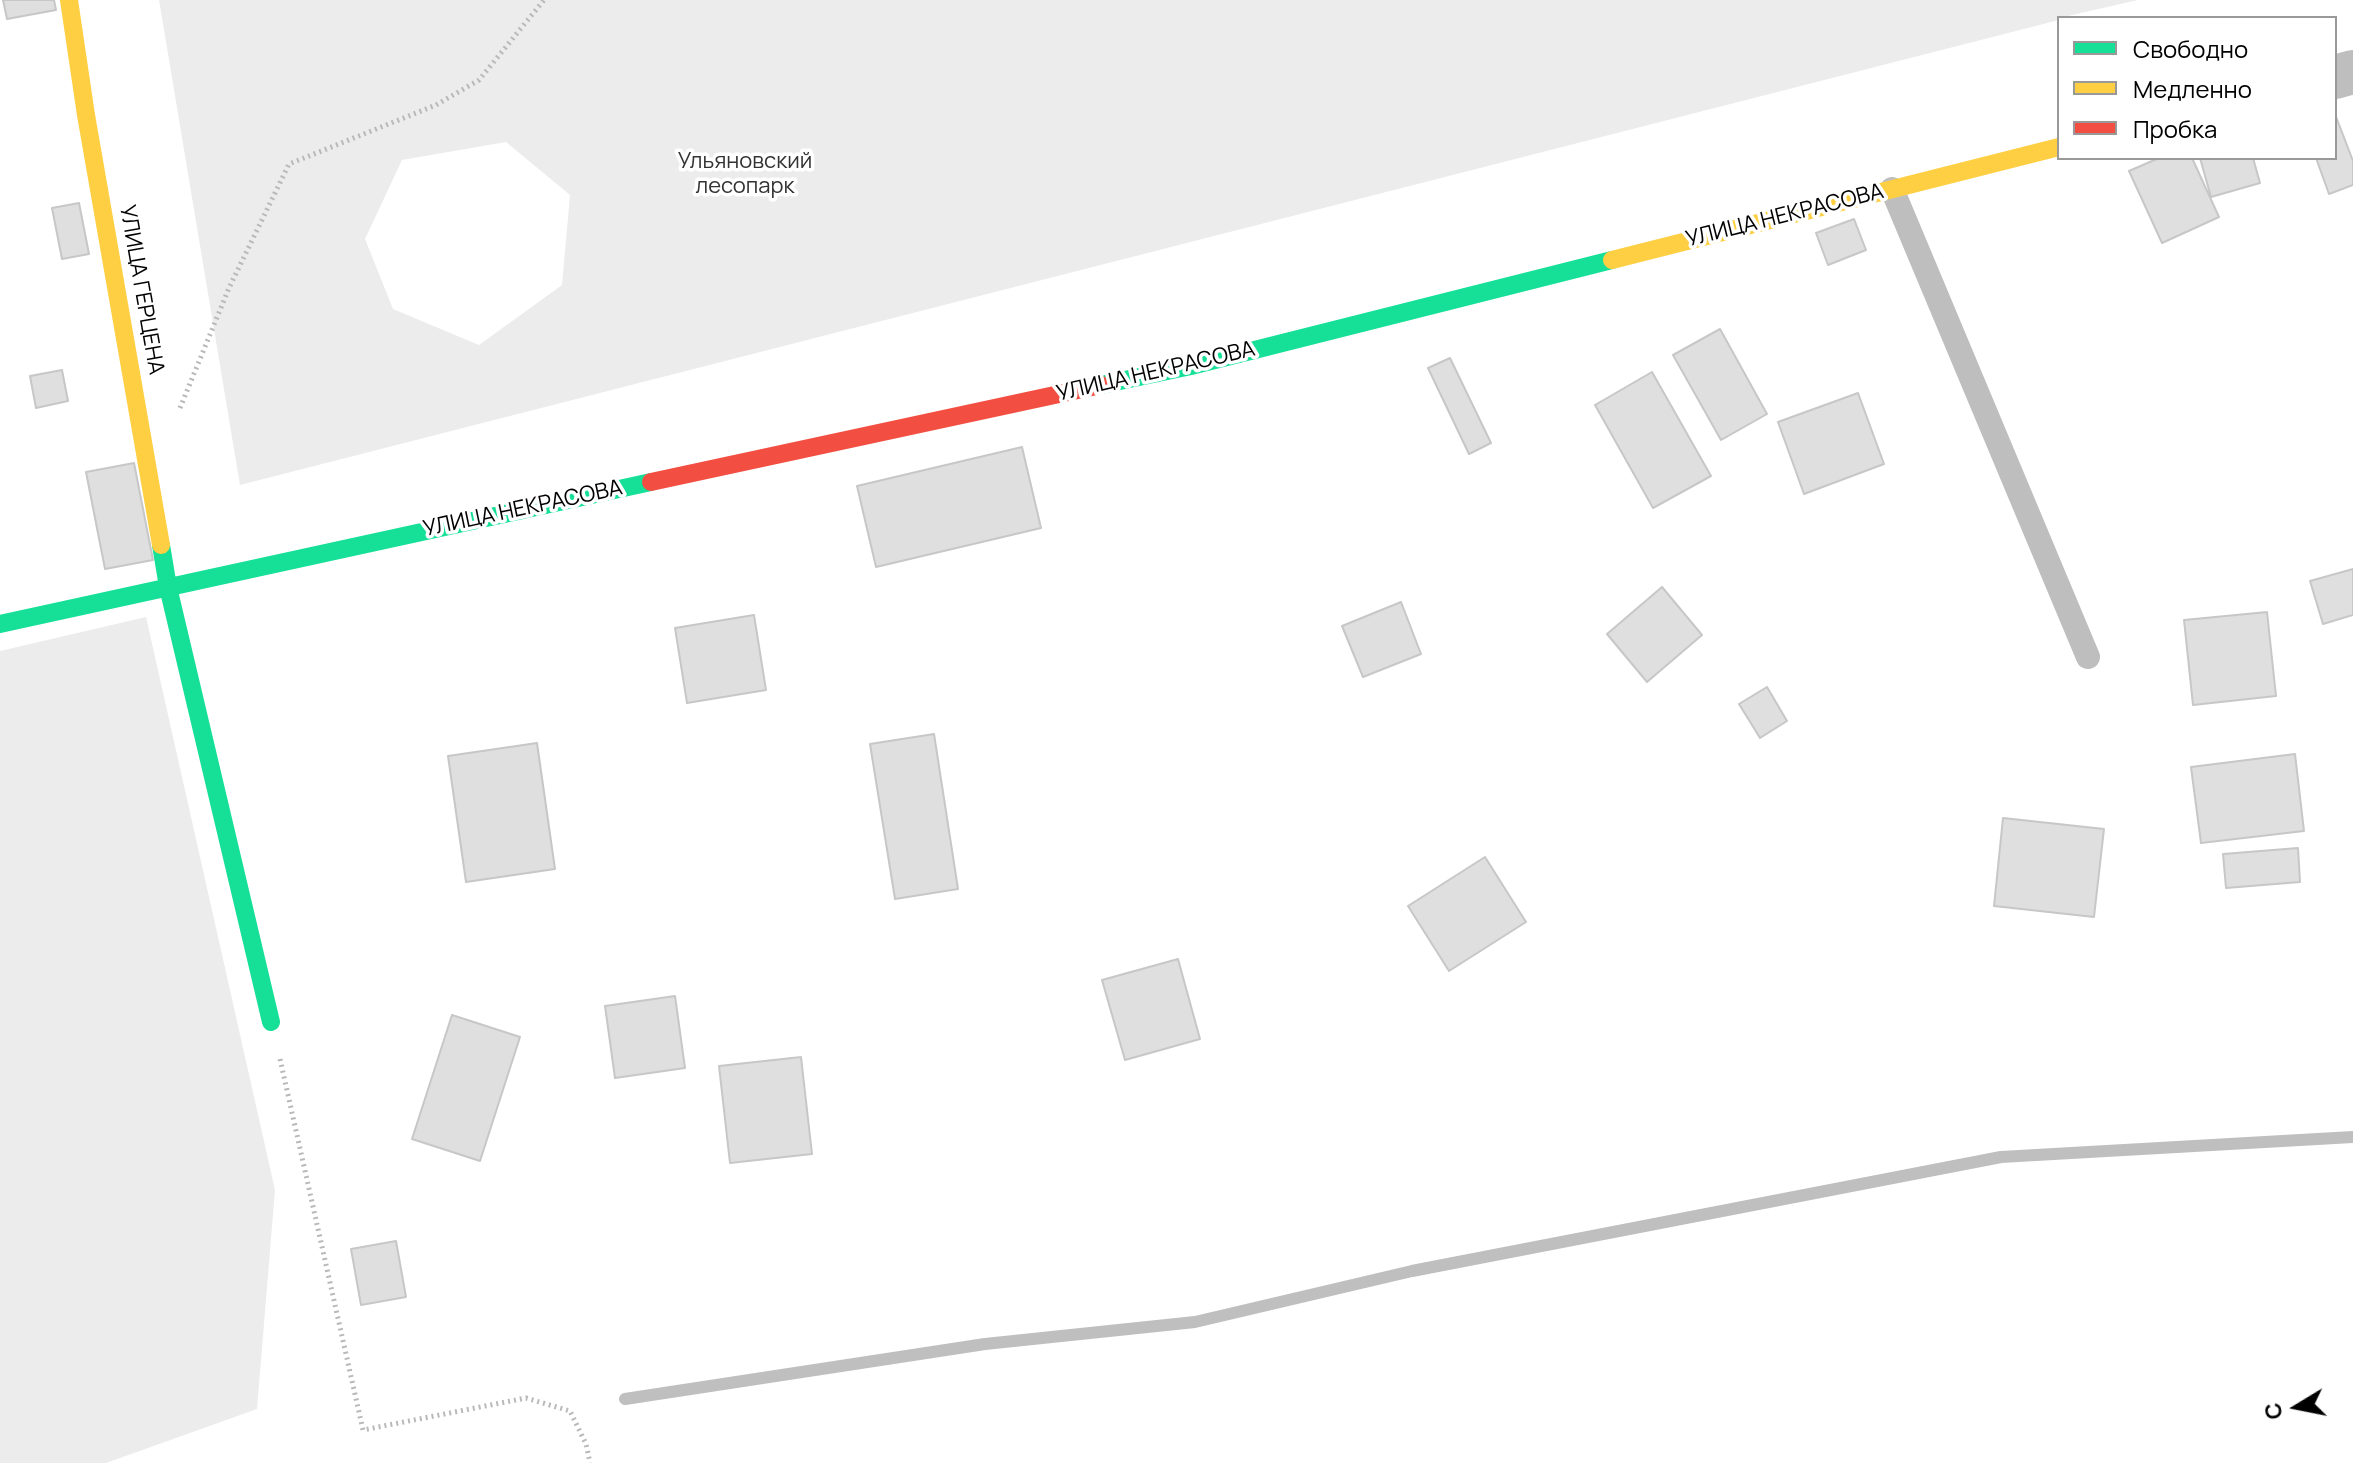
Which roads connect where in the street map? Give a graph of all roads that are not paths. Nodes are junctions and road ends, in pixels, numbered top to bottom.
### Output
1 (69, 0) edge
2 (2057, 148) edge
3 (1892, 189) junction
4 (168, 587) junction
5 (0, 624) edge
6 (2088, 657) dead end
7 (271, 1022) road end

1 - 4 street, УЛИЦА ГЕРЦЕНА
2 - 3 street, УЛИЦА НЕКРАСОВА
3 - 4 street, УЛИЦА НЕКРАСОВА
3 - 6 lane
4 - 5 street, УЛИЦА НЕКРАСОВА
4 - 7 street, УЛИЦА ГЕРЦЕНА

